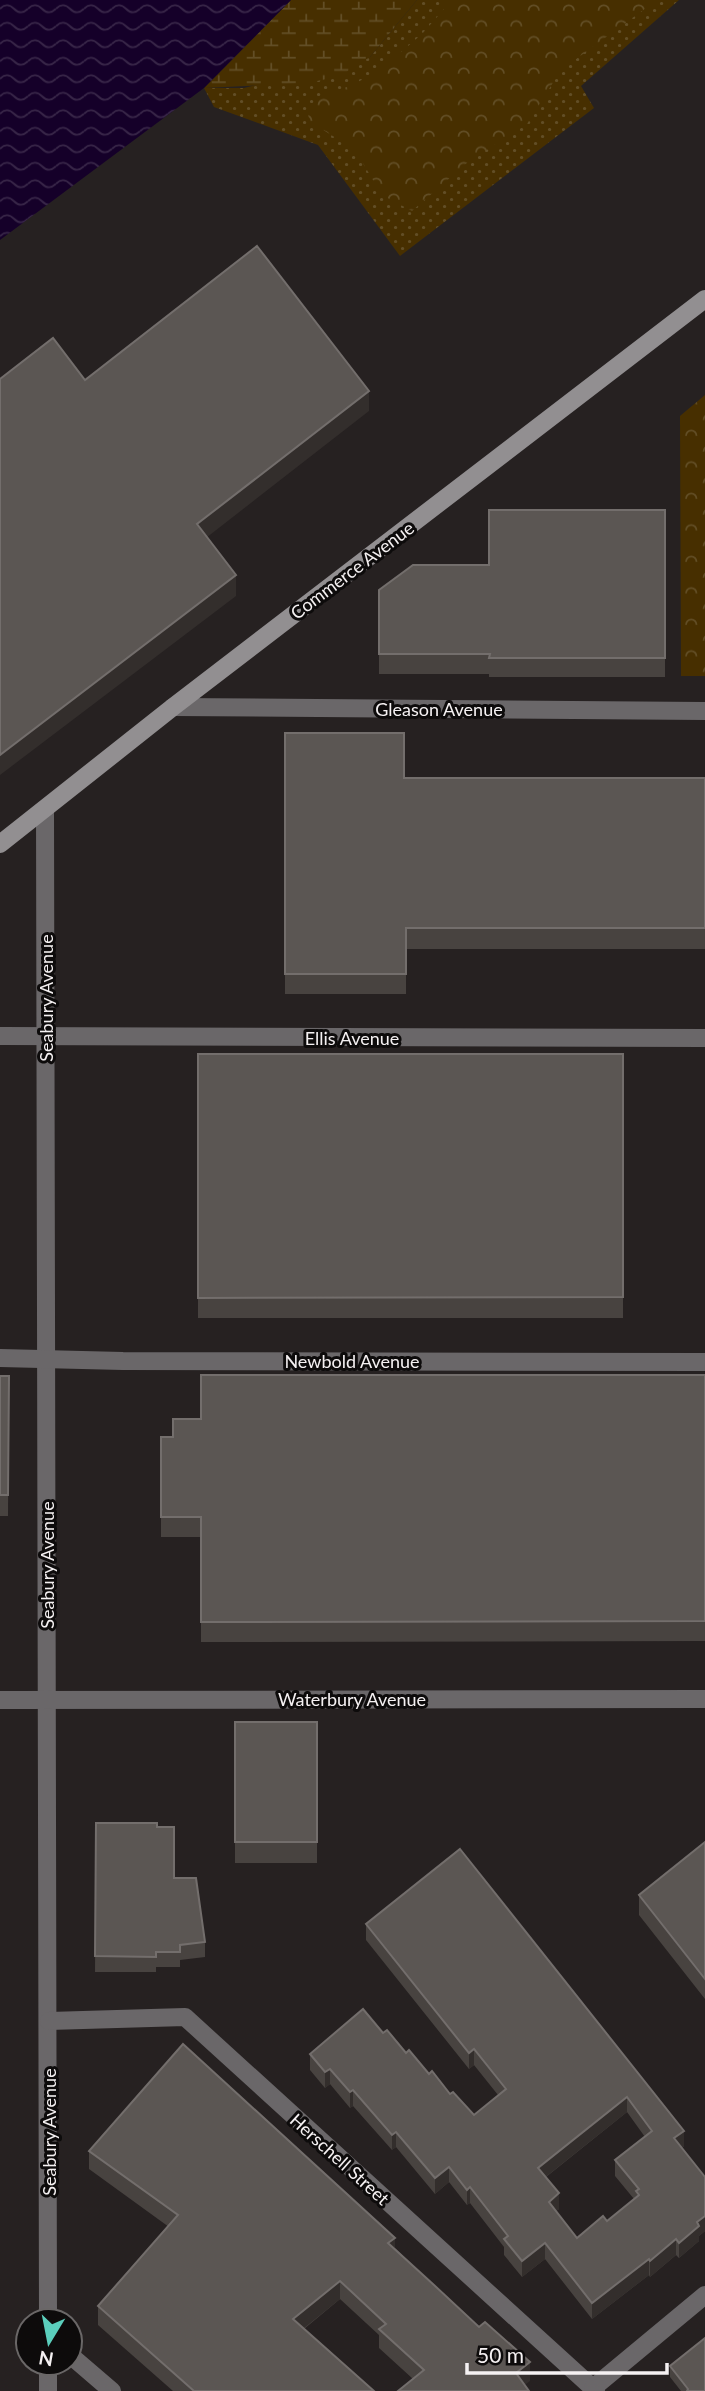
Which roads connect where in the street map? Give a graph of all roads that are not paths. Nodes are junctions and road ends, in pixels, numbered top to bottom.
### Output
1 (705, 299) edge
2 (173, 707) junction
3 (705, 711) edge
4 (45, 809) junction
5 (0, 844) edge
6 (0, 1037) edge
7 (46, 1038) junction
8 (705, 1038) edge
9 (0, 1359) edge
10 (46, 1359) junction
11 (705, 1362) edge
12 (705, 1699) edge
13 (0, 1700) edge
14 (47, 1700) junction
15 (49, 2021) junction
16 (705, 2295) edge
17 (48, 2307) edge
18 (84, 2367) edge
19 (595, 2390) edge
20 (112, 2391) edge

1 - 2 main road, Commerce Avenue
2 - 3 street, Gleason Avenue
2 - 4 main road, Commerce Avenue
4 - 5 main road, Commerce Avenue
4 - 7 street, Seabury Avenue
6 - 7 street, Ellis Avenue
7 - 8 street, Ellis Avenue
7 - 10 street, Seabury Avenue
9 - 10 street, Newbold Avenue
10 - 11 street, Newbold Avenue
10 - 14 street, Seabury Avenue
12 - 14 street, Waterbury Avenue
13 - 14 street, Waterbury Avenue
14 - 15 street, Seabury Avenue
15 - 17 street, Seabury Avenue
15 - 19 street, Herschell Street
16 - 19 street
18 - 20 street

